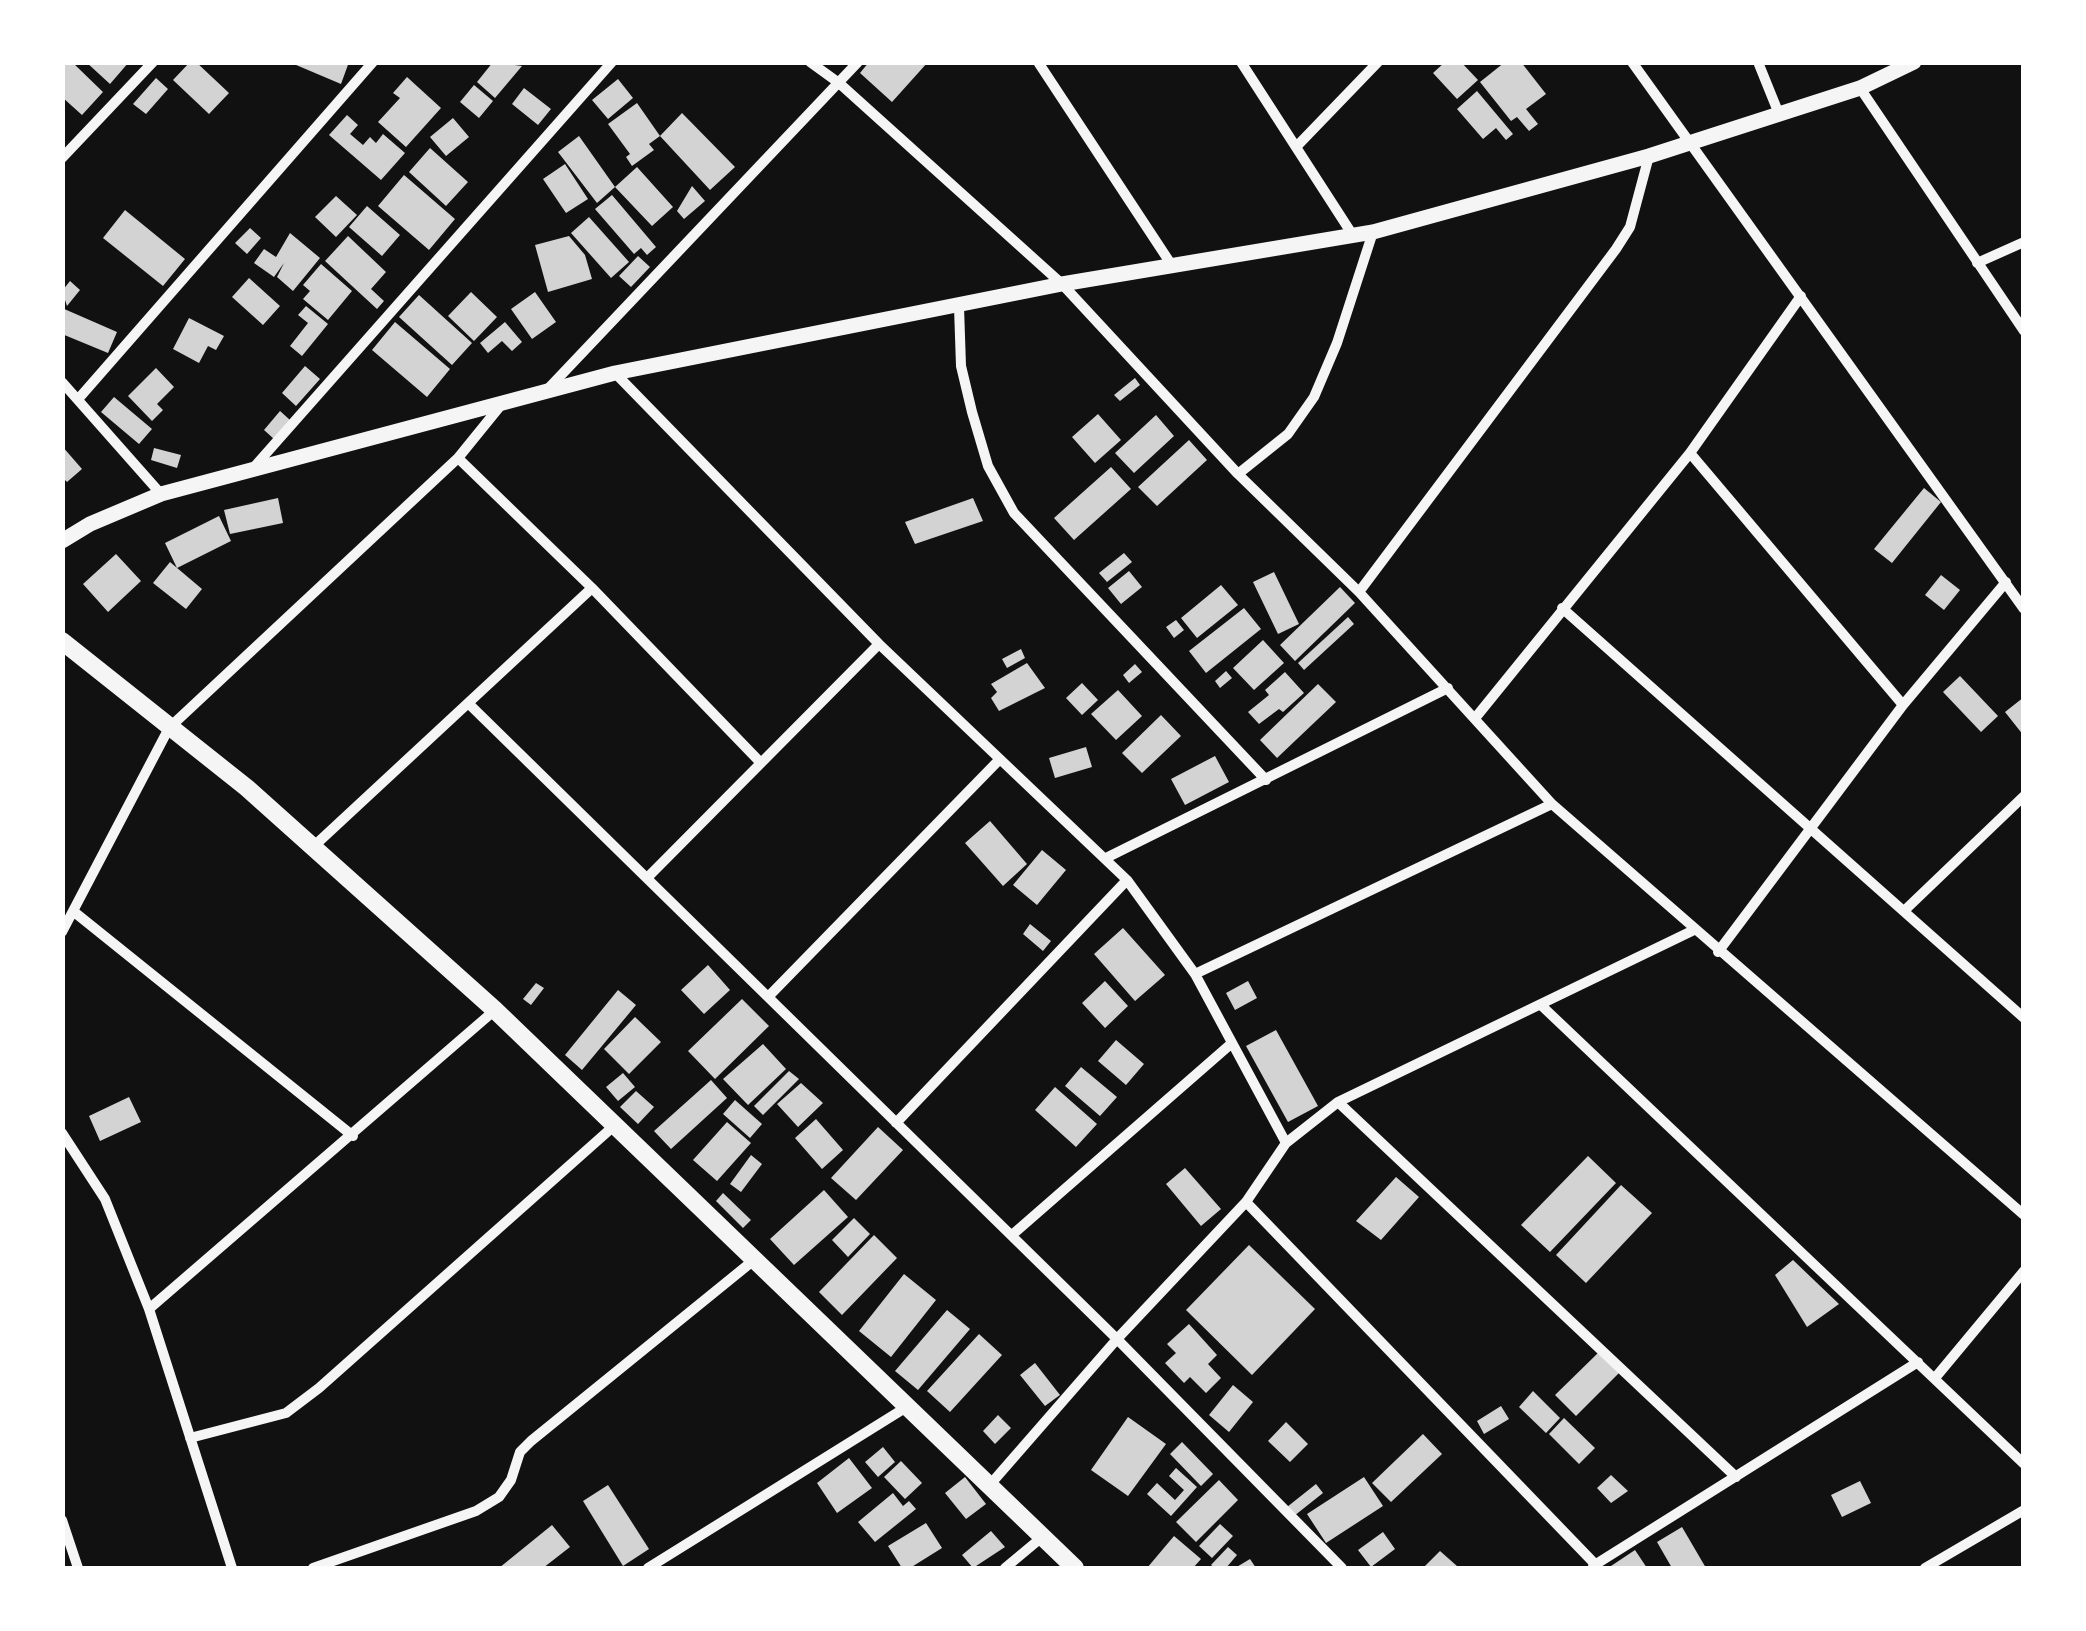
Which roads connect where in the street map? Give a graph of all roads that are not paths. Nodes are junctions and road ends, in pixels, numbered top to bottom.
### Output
1 (153, 62) edge
2 (373, 62) edge
3 (612, 62) edge
4 (810, 62) edge
5 (858, 62) edge
6 (1038, 62) edge
7 (1240, 62) edge
8 (1378, 62) edge
9 (1632, 62) edge
10 (1758, 62) edge
11 (1914, 62) edge
12 (839, 83) junction
13 (1860, 88) junction
14 (1780, 114) junction
15 (1686, 142) junction
16 (1298, 145) junction
17 (1649, 156) junction
18 (62, 158) edge
19 (1372, 232) junction
20 (1354, 237) junction
21 (2024, 242) edge
22 (1977, 263) junction
23 (1171, 264) junction
24 (1062, 284) junction
25 (1801, 296) junction
26 (959, 307) junction
27 (2024, 331) edge
28 (615, 373) junction
29 (62, 382) edge
30 (545, 391) junction
31 (80, 397) junction
32 (502, 402) junction
33 (1690, 453) junction
34 (458, 458) junction
35 (255, 466) junction
36 (1238, 474) junction
37 (161, 494) junction
38 (62, 541) edge
39 (2006, 582) junction
40 (592, 588) junction
41 (1359, 592) junction
42 (1562, 608) junction
43 (2024, 609) edge
44 (879, 644) junction
45 (65, 649) edge
46 (1448, 688) junction
47 (470, 704) junction
48 (1903, 705) junction
49 (1476, 716) junction
50 (170, 728) junction
51 (999, 760) junction
52 (760, 762) junction
53 (1266, 780) junction
54 (2024, 796) edge
55 (1552, 804) junction
56 (1810, 830) junction
57 (313, 847) junction
58 (1106, 858) junction
59 (647, 878) junction
60 (1126, 880) junction
61 (1905, 910) junction
62 (73, 911) junction
63 (1694, 930) junction
64 (62, 932) edge
65 (1718, 952) junction
66 (1195, 974) junction
67 (768, 996) junction
68 (1543, 1007) junction
69 (495, 1010) junction
70 (2023, 1016) edge
71 (1232, 1043) junction
72 (1338, 1102) junction
73 (896, 1122) junction
74 (615, 1124) junction
75 (62, 1133) edge
76 (353, 1136) junction
77 (1286, 1143) junction
78 (1246, 1202) junction
79 (2024, 1215) edge
80 (1012, 1235) junction
81 (754, 1260) junction
82 (2024, 1271) edge
83 (150, 1309) junction
84 (1117, 1339) junction
85 (1918, 1362) junction
86 (1935, 1378) junction
87 (905, 1408) junction
88 (190, 1438) junction
89 (2024, 1464) edge
90 (1736, 1477) junction
91 (988, 1488) junction
92 (2024, 1510) edge
93 (62, 1520) edge
94 (1041, 1538) junction
95 (1593, 1566) edge
96 (78, 1568) edge
97 (232, 1568) edge
98 (312, 1568) edge
99 (648, 1568) edge
100 (1005, 1568) edge
101 (1075, 1568) edge
102 (1342, 1568) edge
103 (1925, 1568) edge

1 - 18 street
2 - 31 street
3 - 35 street
4 - 12 street
5 - 12 street
6 - 23 street
7 - 16 street
8 - 16 street
9 - 15 street
10 - 14 street
11 - 13 street
12 - 24 street
12 - 30 street
13 - 14 street
13 - 22 street
14 - 15 street
15 - 17 street
15 - 25 street
16 - 20 street
17 - 19 street
17 - 41 street
19 - 20 street
19 - 36 street
20 - 23 street
21 - 22 street
22 - 27 street
23 - 24 street
24 - 26 street
24 - 36 street
25 - 33 street
25 - 39 street
26 - 28 street
26 - 53 street
28 - 30 street
28 - 44 street
29 - 31 street
30 - 32 street
31 - 37 street
32 - 34 street
32 - 35 street
33 - 42 street
33 - 48 street
34 - 40 street
34 - 50 street
35 - 37 street
36 - 41 street
37 - 38 street
39 - 43 street
39 - 48 street
40 - 47 street
40 - 52 street
41 - 46 street
42 - 49 street
42 - 56 street
44 - 51 street
44 - 52 street
45 - 50 main road
46 - 49 street
46 - 53 street
47 - 57 street
47 - 59 street
48 - 56 street
49 - 55 street
50 - 57 main road
50 - 62 street
51 - 58 street
51 - 67 street
52 - 59 street
53 - 58 street
54 - 61 street
55 - 63 street
55 - 66 street
56 - 61 street
56 - 65 street
57 - 69 main road
58 - 60 street
59 - 67 street
60 - 66 street
60 - 73 street
61 - 70 street
62 - 64 street
62 - 76 street
63 - 65 street
63 - 68 street
65 - 79 street
66 - 71 street
67 - 73 street
68 - 72 street
68 - 85 street
69 - 74 main road
69 - 76 street
71 - 77 street
71 - 80 street
72 - 77 street
72 - 90 street
73 - 80 street
74 - 81 main road
74 - 88 street
75 - 83 street
76 - 83 street
77 - 78 street
78 - 84 street
78 - 95 street
80 - 84 street
81 - 87 main road
81 - 98 street
82 - 86 street
83 - 88 street
84 - 91 street
84 - 102 street
85 - 86 street
85 - 90 street
86 - 89 street
87 - 91 main road
87 - 99 street
88 - 97 street
90 - 95 street
91 - 94 main road
92 - 103 street
93 - 96 street
94 - 100 street
94 - 101 main road

